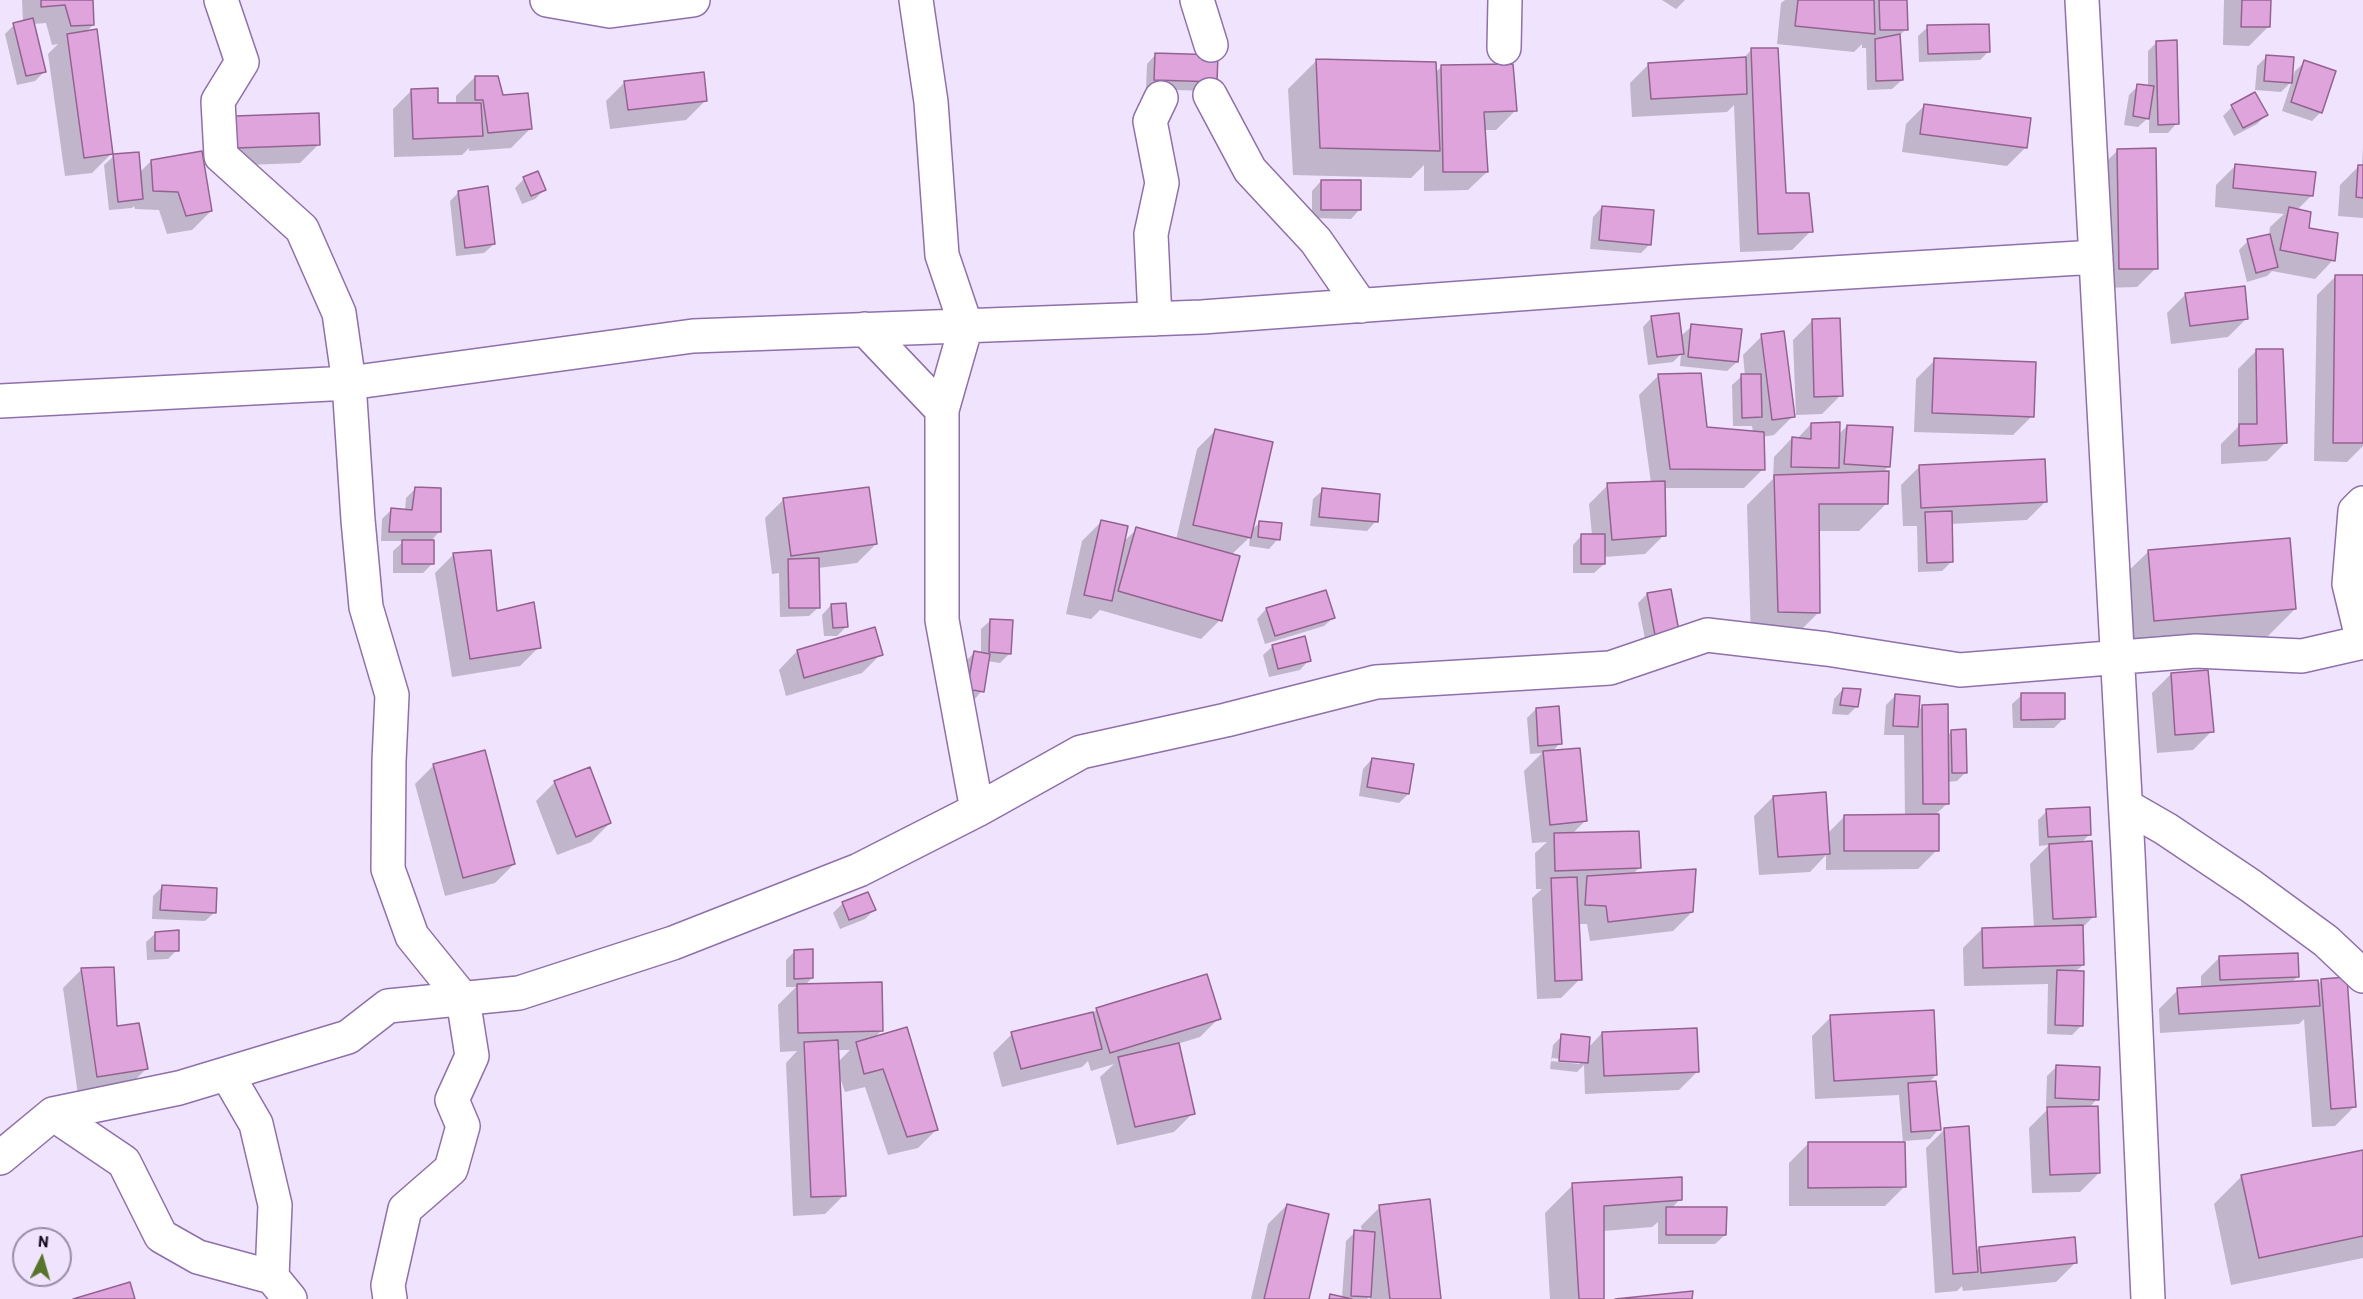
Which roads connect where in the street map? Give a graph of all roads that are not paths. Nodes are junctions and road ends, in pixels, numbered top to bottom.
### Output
1 (221, 0) edge
2 (547, 0) edge
3 (693, 0) edge
4 (916, 0) edge
5 (1197, 0) edge
6 (1505, 0) edge
7 (2082, 0) edge
8 (1211, 45) dead end
9 (1504, 48) dead end
10 (1210, 95) dead end
11 (1161, 98) dead end
12 (2096, 256) junction
13 (1361, 306) junction
14 (1155, 319) junction
15 (966, 326) junction
16 (865, 329) junction
17 (349, 383) junction
18 (0, 401) edge
19 (942, 410) junction
20 (2363, 503) edge
21 (2363, 642) edge
22 (2118, 656) junction
23 (2126, 806) junction
24 (977, 810) junction
25 (2363, 976) edge
26 (463, 999) junction
27 (226, 1074) junction
28 (53, 1114) junction
29 (0, 1158) edge
30 (281, 1288) edge
31 (390, 1299) edge
32 (2148, 1299) edge

1 - 17 street
2 - 3 street
4 - 15 street
5 - 8 street
6 - 9 street
7 - 12 street
10 - 13 street
11 - 14 street
12 - 13 street
12 - 22 street
13 - 14 street
14 - 15 street
15 - 16 street
15 - 19 street
16 - 17 street
16 - 19 street
17 - 18 street
17 - 26 street
19 - 24 street
20 - 21 street
21 - 22 street
22 - 23 street
22 - 24 street
23 - 25 street
23 - 32 street
24 - 26 street
26 - 27 street
26 - 31 street
27 - 28 street
27 - 30 street
28 - 29 street
28 - 30 street

